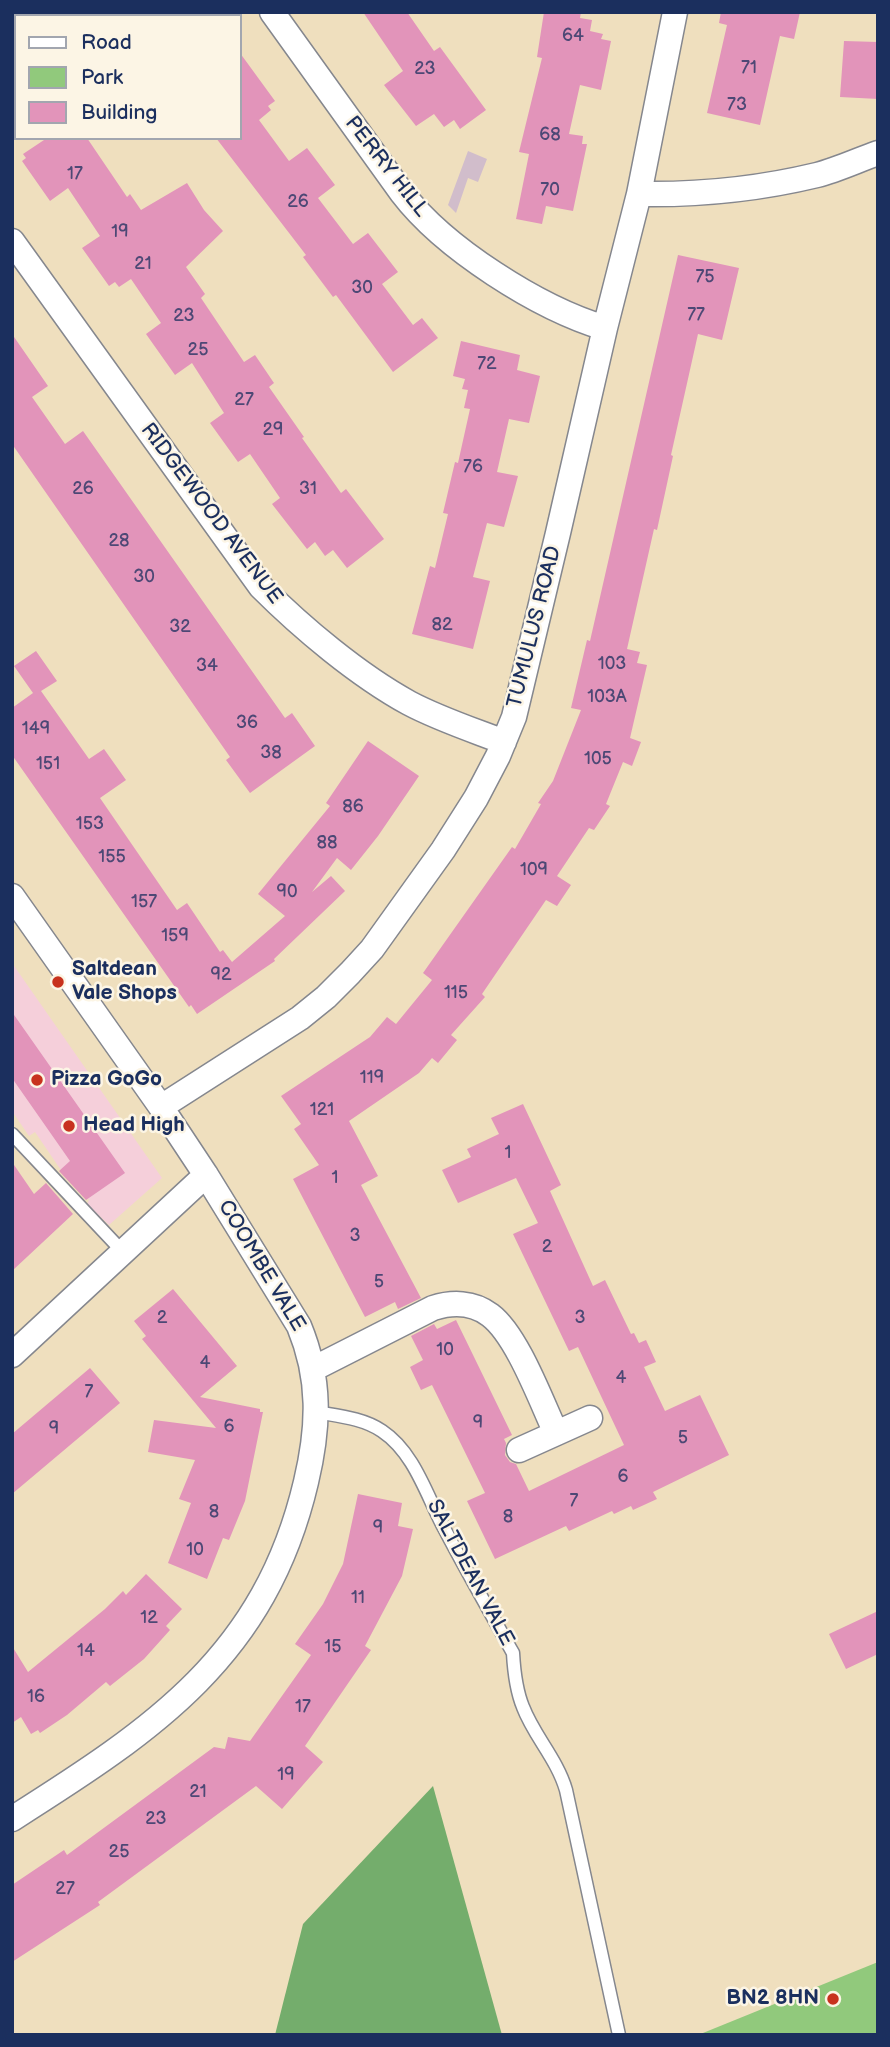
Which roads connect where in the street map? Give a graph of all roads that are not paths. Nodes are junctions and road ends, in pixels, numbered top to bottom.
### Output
1 (272, 12) edge
2 (675, 12) edge
3 (878, 153) edge
4 (639, 194) junction
5 (12, 241) edge
6 (605, 328) junction
7 (504, 742) junction
8 (17, 912) edge
9 (161, 1107) junction
10 (12, 1134) edge
11 (206, 1175) junction
12 (122, 1252) junction
13 (12, 1355) edge
14 (313, 1369) junction
15 (316, 1412) junction
16 (590, 1418) dead end
17 (556, 1433) junction
18 (519, 1450) dead end
19 (12, 1819) edge
20 (619, 2035) edge

1 - 6 street, PERRY HILL
2 - 4 street, TUMULUS ROAD
3 - 4 street
4 - 6 street, TUMULUS ROAD
5 - 7 street, RIDGEWOOD AVENUE
6 - 7 street, TUMULUS ROAD
7 - 9 street, TUMULUS ROAD
8 - 9 street
9 - 11 street, COOMBE VALE
10 - 12 lane
11 - 12 street
11 - 14 street, COOMBE VALE
12 - 13 street
14 - 15 street, COOMBE VALE
14 - 17 street
15 - 19 street, COOMBE VALE
15 - 20 lane, SALTDEAN VALE
16 - 17 street
17 - 18 street

